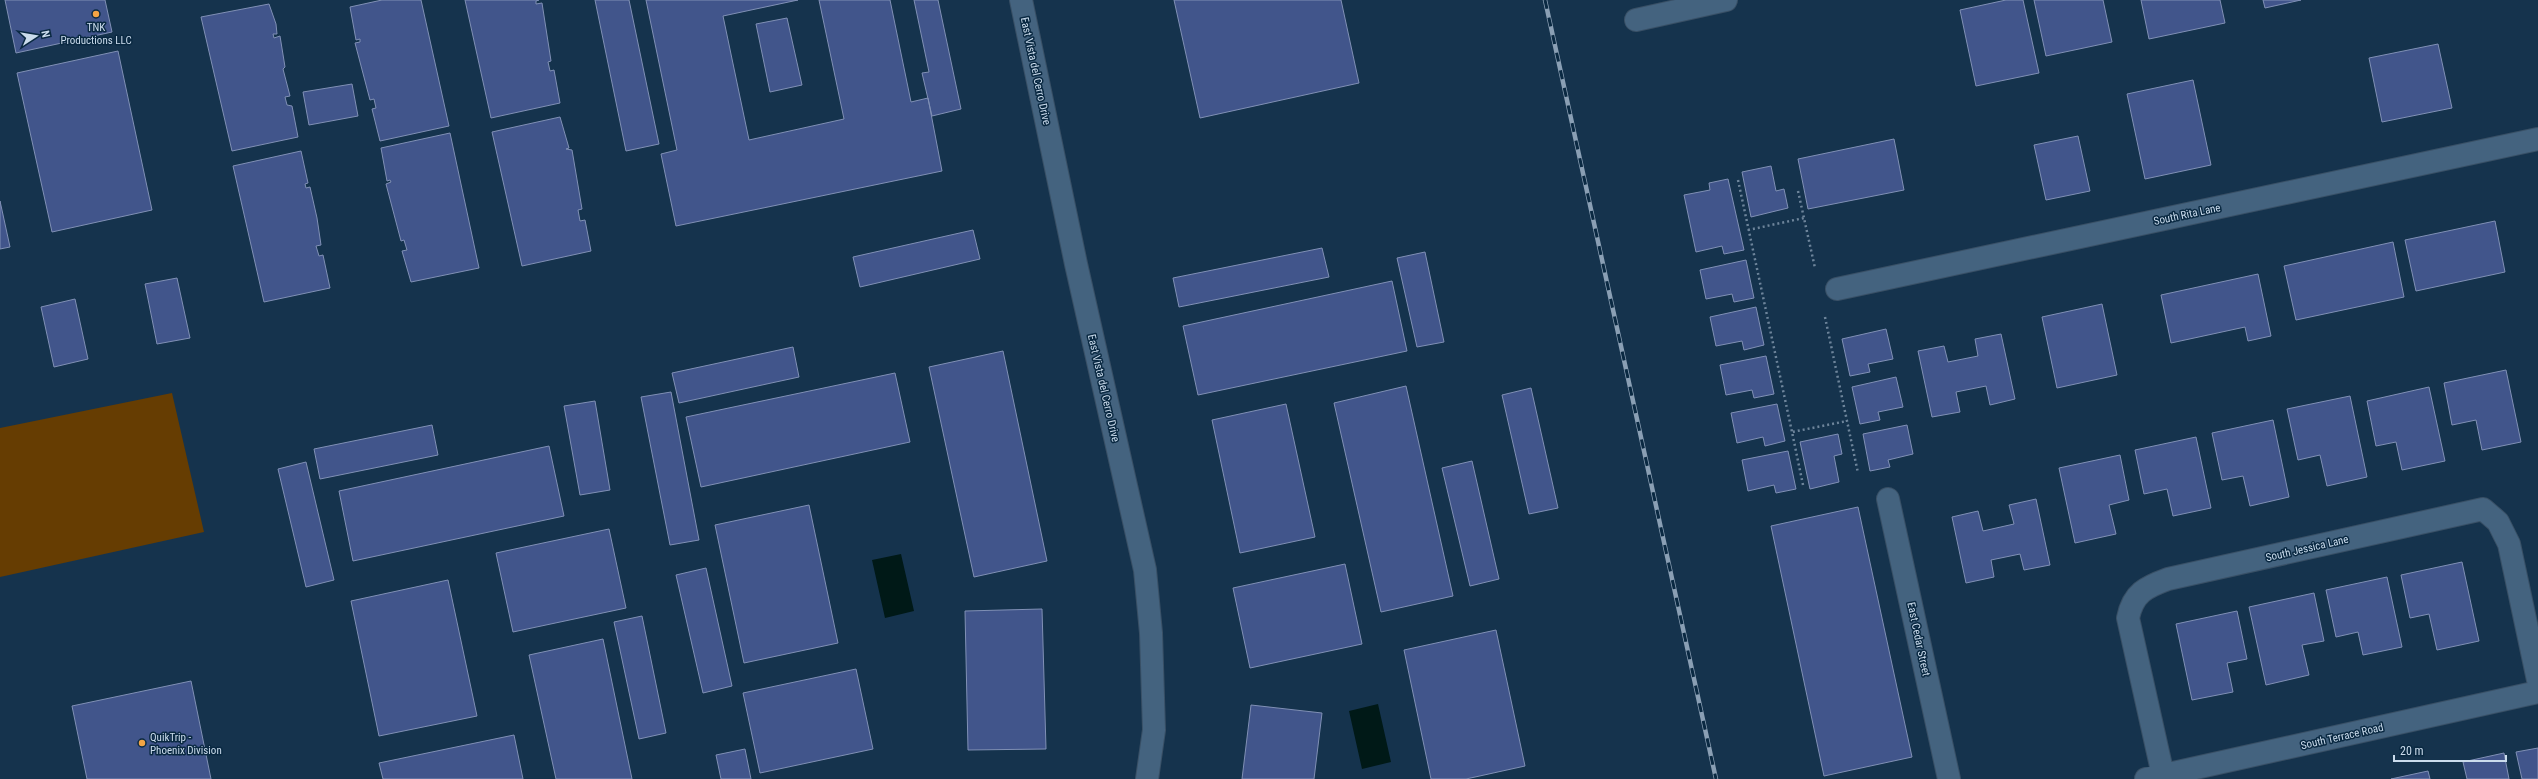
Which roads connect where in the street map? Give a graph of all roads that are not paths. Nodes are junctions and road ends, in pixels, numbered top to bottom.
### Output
1 (1021, 0) edge
2 (1726, 0) edge
3 (1636, 20) dead end
4 (2538, 139) edge
5 (1828, 291) road end
6 (1888, 499) dead end
7 (2538, 680) edge
8 (2538, 692) edge
9 (2154, 777) edge
10 (1147, 779) edge
11 (1950, 779) edge

1 - 10 street, East Vista del Cerro Drive
2 - 3 street
4 - 5 street, South Rita Lane
6 - 11 street, East Cedar Street
7 - 9 street, South Jessica Lane
8 - 9 street, South Terrace Road

